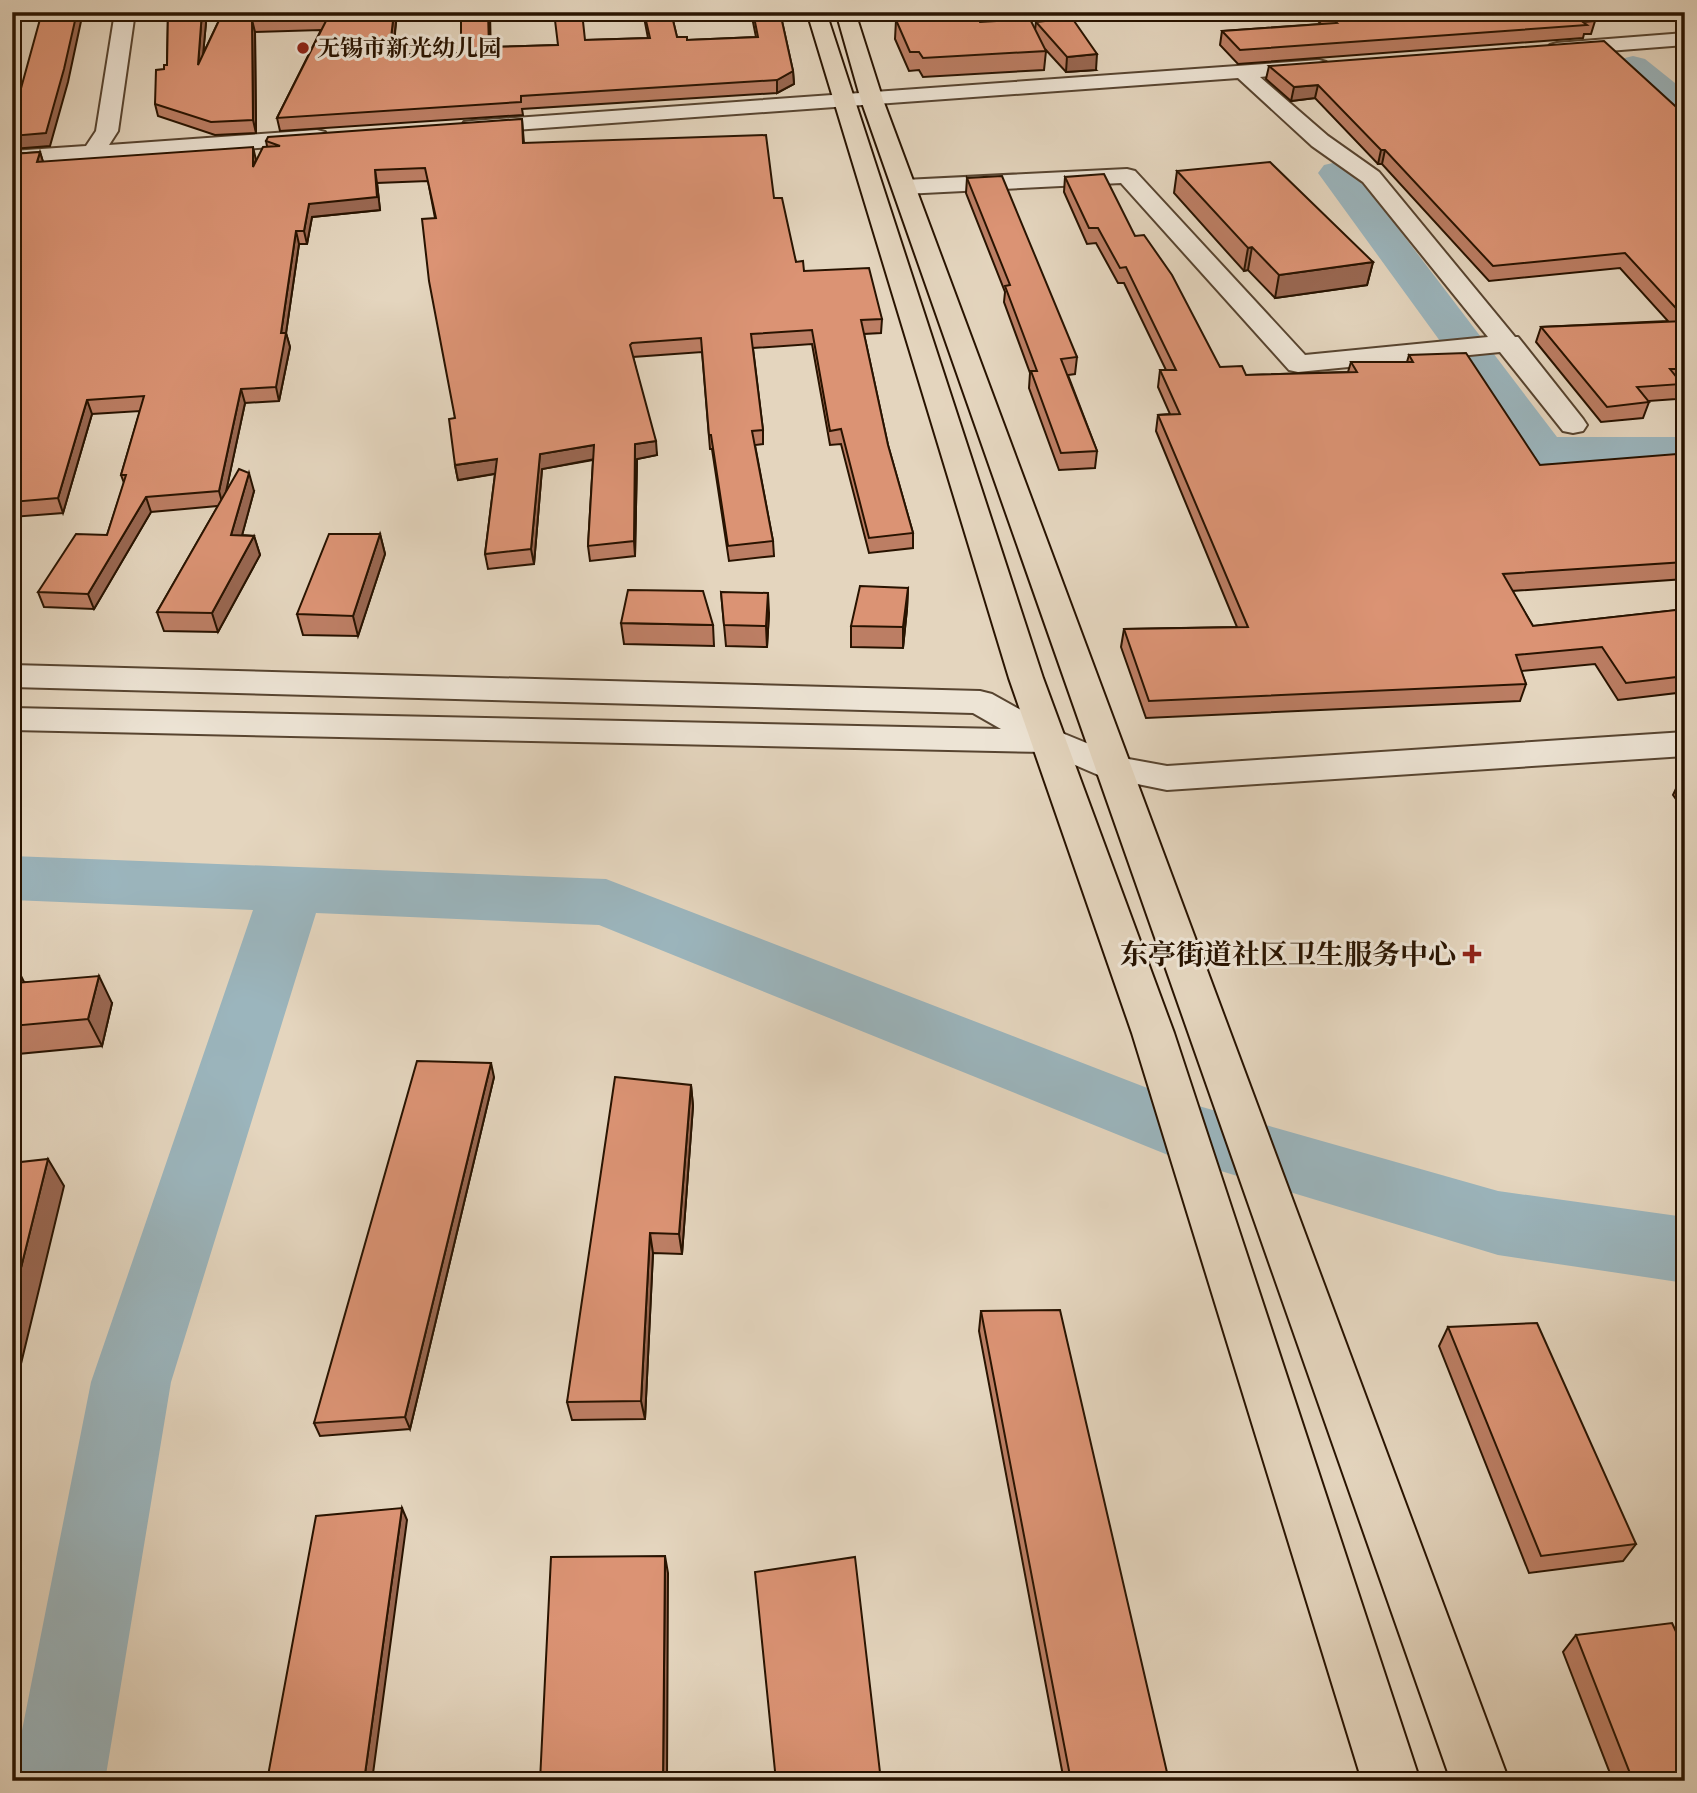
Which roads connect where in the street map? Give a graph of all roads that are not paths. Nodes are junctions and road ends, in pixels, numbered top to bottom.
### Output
1 (108, 12) edge
2 (125, 12) edge
3 (816, 12) edge
4 (845, 12) edge
5 (1685, 39) edge
6 (1533, 51) edge
7 (1340, 65) edge
8 (1243, 72) junction
9 (857, 101) junction
10 (454, 128) edge
11 (343, 135) edge
12 (93, 152) junction
13 (12, 158) edge
14 (904, 187) junction
15 (1508, 344) junction
16 (1573, 425) dead end
17 (12, 676) edge
18 (12, 719) edge
19 (1050, 741) junction
20 (1685, 744) edge
21 (1116, 769) junction
22 (1391, 1781) edge
23 (1480, 1781) edge

1 - 12 street
2 - 12 street
3 - 9 main road
4 - 9 main road
5 - 6 street
7 - 8 street
8 - 9 street
8 - 15 street
9 - 10 street
9 - 14 main road
9 - 19 main road
11 - 12 street
12 - 13 street
14 - 15 street
14 - 21 main road
15 - 16 street
17 - 19 street
18 - 19 street
19 - 21 street
19 - 22 main road
20 - 21 street
21 - 23 main road

